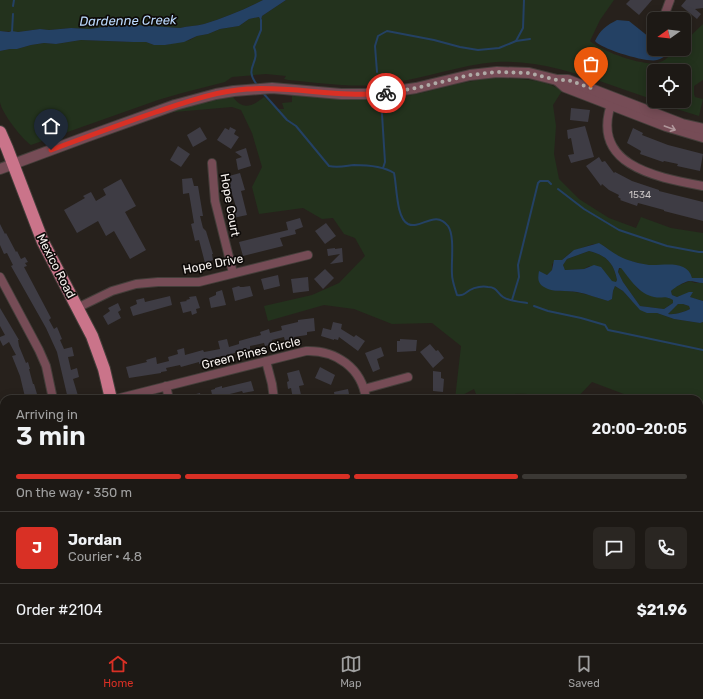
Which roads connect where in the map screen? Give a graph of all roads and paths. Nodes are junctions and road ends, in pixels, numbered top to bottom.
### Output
1 (670, 0) edge
2 (665, 12) edge
3 (613, 101) junction
4 (703, 129) edge
5 (0, 132) edge
6 (703, 137) edge
7 (212, 163) dead end
8 (13, 164) junction
9 (0, 169) edge
10 (703, 186) edge
11 (308, 255) dead end
12 (233, 273) junction
13 (0, 277) edge
14 (77, 308) junction
15 (266, 361) junction
16 (408, 377) dead end
17 (166, 386) junction
18 (364, 389) junction
19 (52, 395) edge
20 (110, 395) edge
21 (131, 395) edge
22 (168, 395) edge
23 (274, 395) edge
24 (365, 395) edge

1 - 2 street
3 - 4 street
3 -> 6 street
3 - 8 street
3 - 10 street
5 - 8 main road, Mexico Road
7 - 12 street, Hope Court
8 - 9 street
8 - 14 main road, Mexico Road
11 - 12 street, Hope Drive
12 - 14 street, Hope Drive
13 - 19 street
14 - 20 main road, Mexico Road
15 - 17 street, Green Pines Circle
15 - 18 street, Green Pines Circle
15 - 23 street
16 - 18 street
17 - 21 street, Green Pines Circle
17 - 22 street
18 - 24 street, Green Pines Circle

